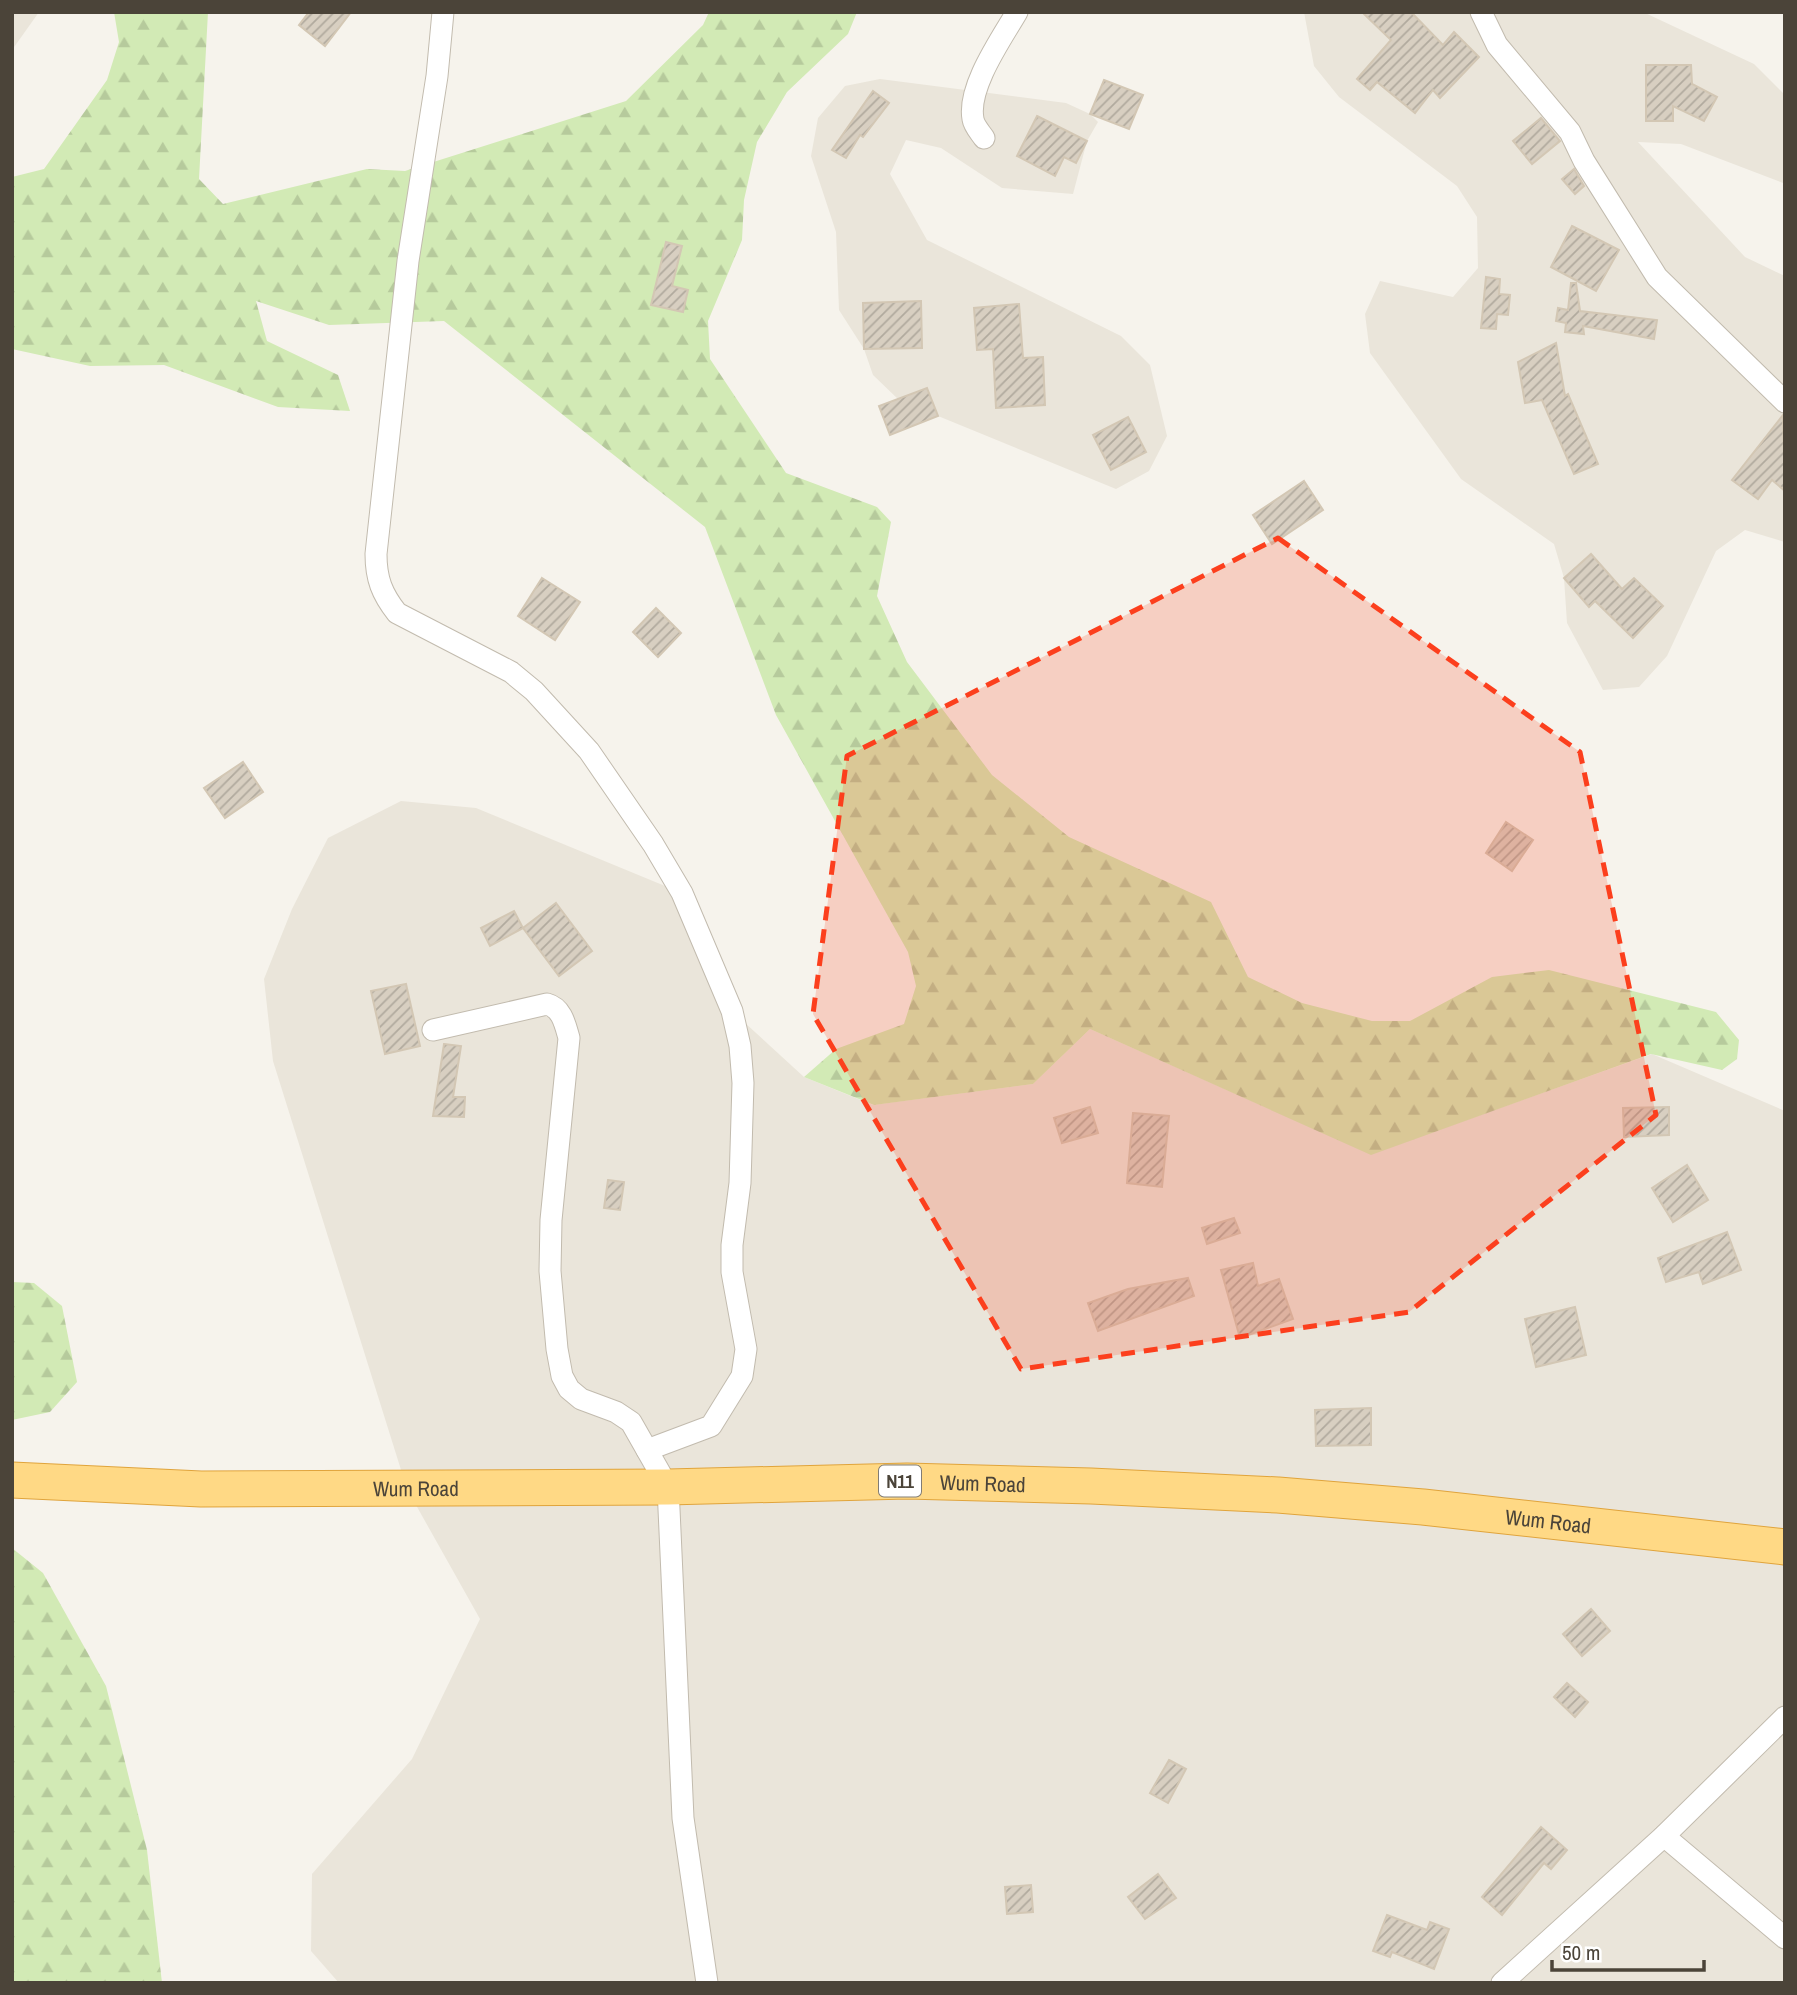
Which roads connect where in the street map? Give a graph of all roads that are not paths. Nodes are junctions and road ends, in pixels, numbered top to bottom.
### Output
1 (443, 12) edge
2 (1017, 12) edge
3 (1481, 12) edge
4 (984, 138) dead end
5 (1785, 402) edge
6 (433, 1030) dead end
7 (647, 1450) junction
8 (12, 1480) edge
9 (668, 1487) junction
10 (1785, 1547) edge
11 (1785, 1717) edge
12 (1664, 1836) junction
13 (1785, 1938) edge
14 (707, 1983) edge
15 (1502, 1983) edge

1 - 7 street
2 - 4 street
3 - 5 street
6 - 7 street
7 - 9 street
8 - 9 highway, Wum Road / N11
9 - 10 highway, Wum Road / N11
9 - 14 street
11 - 12 street
12 - 13 street
12 - 15 street

